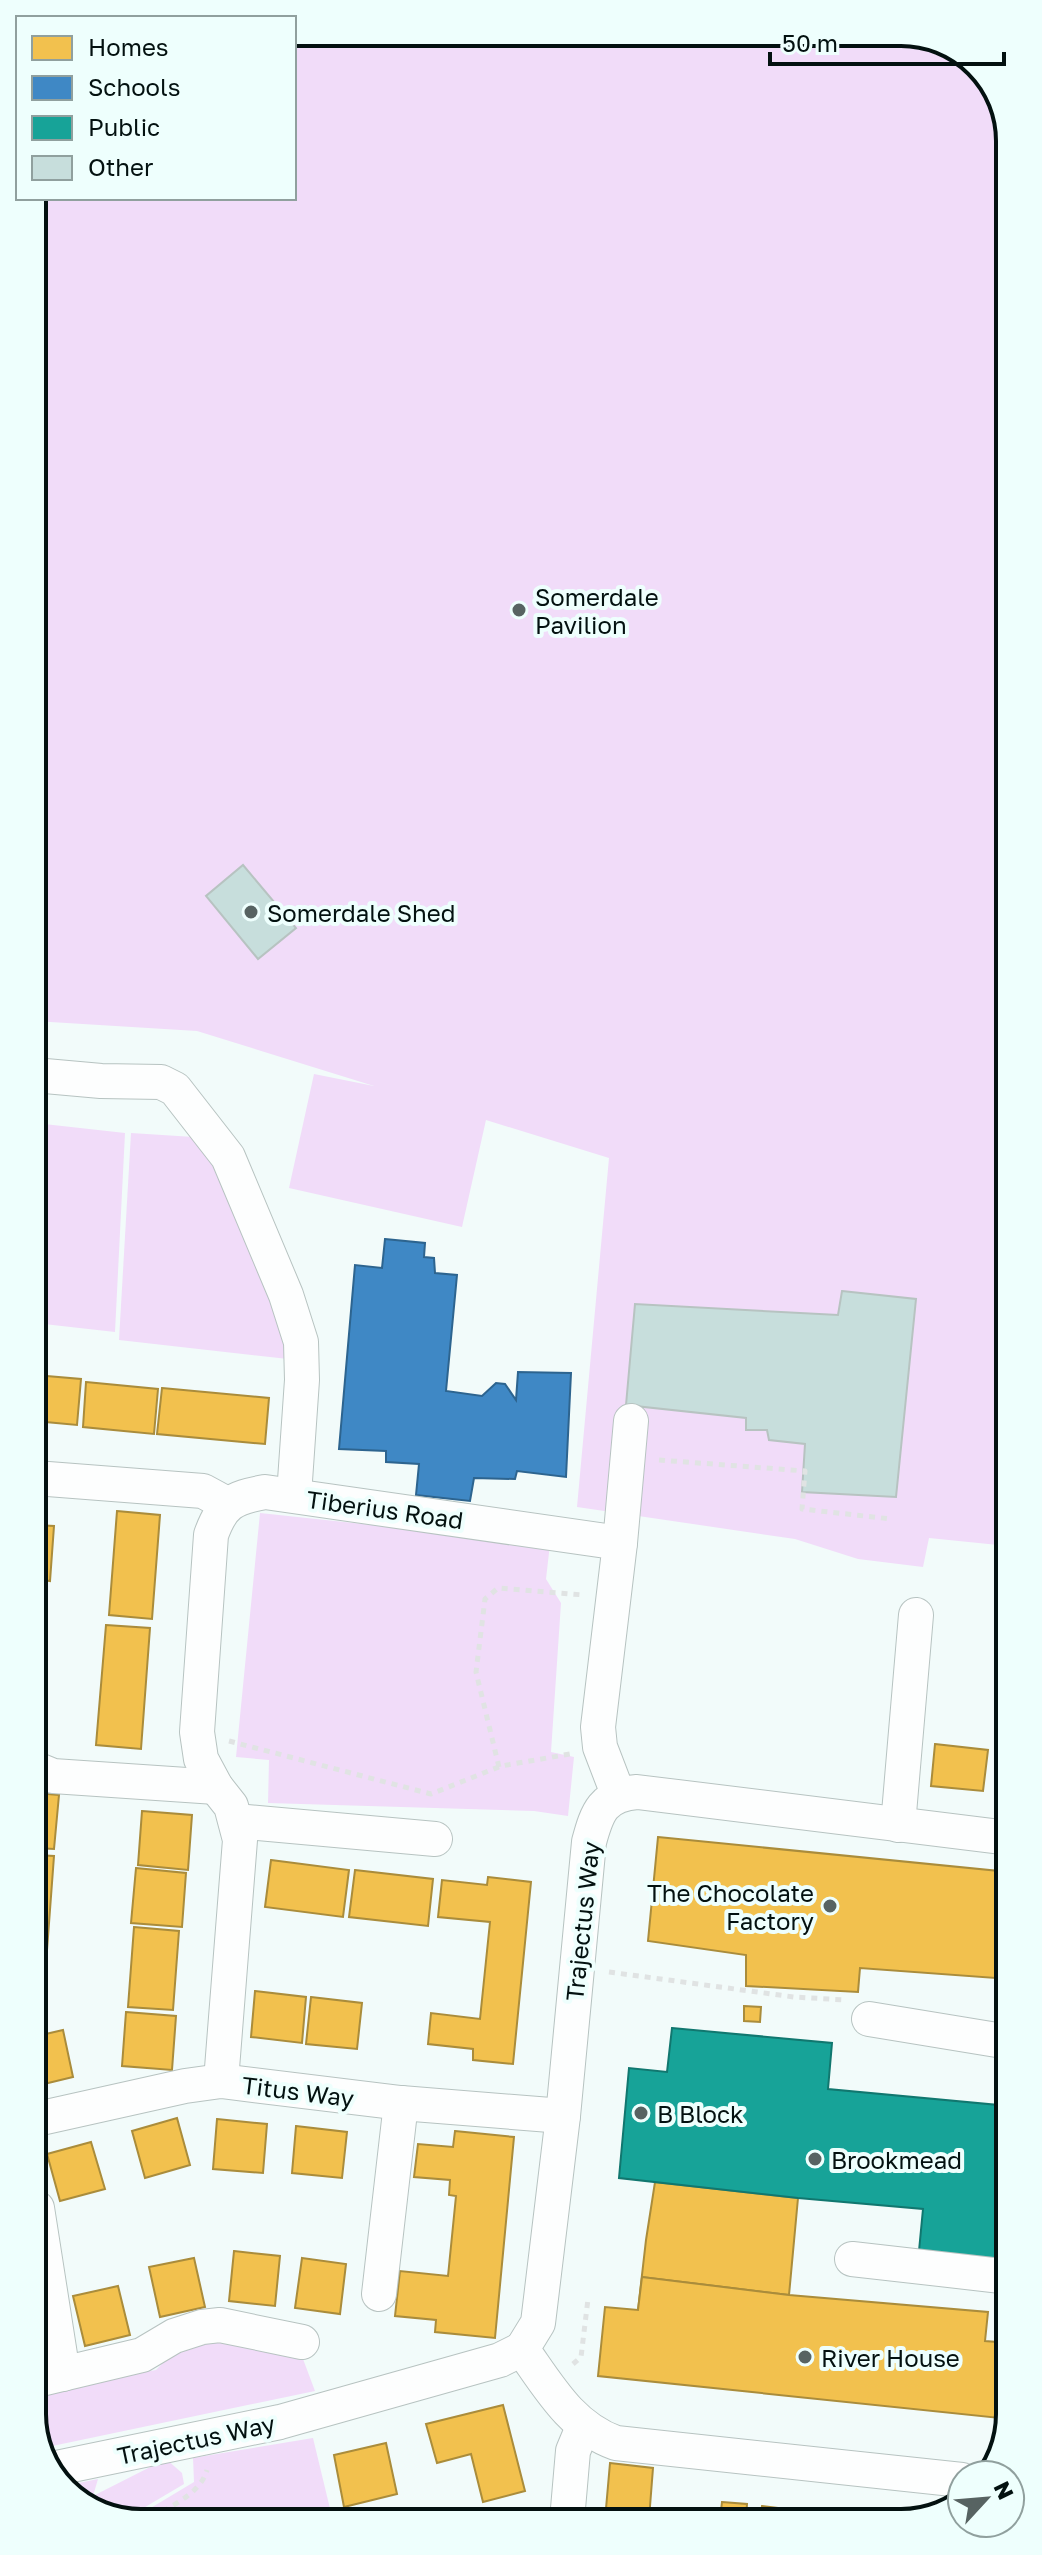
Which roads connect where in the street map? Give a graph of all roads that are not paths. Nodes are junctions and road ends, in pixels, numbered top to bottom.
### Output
1 (46, 1076) edge
2 (631, 1421) dead end
3 (46, 1479) edge
4 (294, 1495) junction
5 (227, 1504) junction
6 (620, 1543) junction
7 (916, 1615) dead end
8 (46, 1773) edge
9 (216, 1787) junction
10 (618, 1794) junction
11 (236, 1821) junction
12 (898, 1825) junction
13 (996, 1836) edge
14 (435, 1839) dead end
15 (869, 2019) road end
16 (996, 2040) edge
17 (221, 2081) junction
18 (401, 2103) junction
19 (563, 2116) junction
20 (46, 2117) edge
21 (852, 2259) dead end
22 (996, 2275) edge
23 (379, 2294) dead end
24 (46, 2325) edge
25 (302, 2342) dead end
26 (522, 2349) junction
27 (50, 2377) edge
28 (583, 2427) junction
29 (62, 2467) edge
30 (946, 2478) edge
31 (568, 2509) edge

1 - 4 street
2 - 6 street
3 - 5 street
4 - 5 street, Tiberius Road
4 - 6 street, Tiberius Road
5 - 9 street
6 - 10 street
7 - 12 street
8 - 9 street
9 - 11 street
10 - 12 street
10 - 19 street, Trajectus Way
11 - 14 street
11 - 17 street
12 - 13 street
15 - 16 street
17 - 18 street, Titus Way
17 - 20 street, Titus Way
18 - 19 street, Titus Way
18 - 23 street
19 - 26 street, Trajectus Way
21 - 22 street
24 - 27 street
25 - 27 street
26 - 28 street
26 - 29 street, Trajectus Way
28 - 30 street
28 - 31 street

